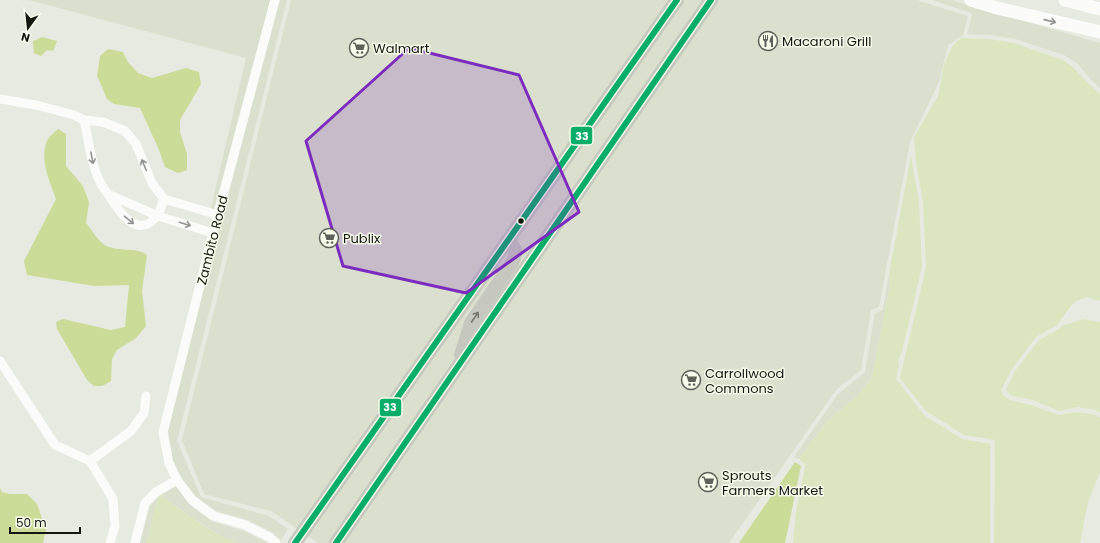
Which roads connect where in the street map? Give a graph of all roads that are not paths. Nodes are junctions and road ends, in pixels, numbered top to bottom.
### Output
1 (275, 0) edge
2 (677, 0) edge
3 (710, 0) edge
4 (720, 0) edge
5 (971, 0) edge
6 (1065, 0) edge
7 (1100, 9) edge
8 (690, 30) junction
9 (1100, 32) edge
10 (0, 99) edge
11 (84, 120) junction
12 (108, 194) junction
13 (164, 199) junction
14 (218, 215) junction
15 (158, 216) junction
16 (213, 232) junction
17 (507, 241) junction
18 (0, 361) edge
19 (458, 367) junction
20 (146, 396) dead end
21 (90, 461) junction
22 (177, 480) junction
23 (110, 543) edge
24 (135, 543) edge
25 (276, 543) edge
26 (295, 543) edge
27 (336, 543) edge

1 - 14 street, Zambito Road
2 - 17 main road
3 - 8 main road
4 - 8 main road
5 -> 9 main road
6 - 7 main road
8 - 19 main road
10 - 11 street
11 -> 12 street
13 -> 11 street
12 - 15 street
12 -> 15 street
13 - 14 street
13 - 15 street
14 - 16 street, Zambito Road
15 -> 16 street
16 - 22 street, Zambito Road
19 -> 17 main road
17 - 26 main road
18 - 21 street
19 - 27 main road
20 - 21 street
21 - 23 street
22 - 24 street
22 - 25 street, Zambito Road

